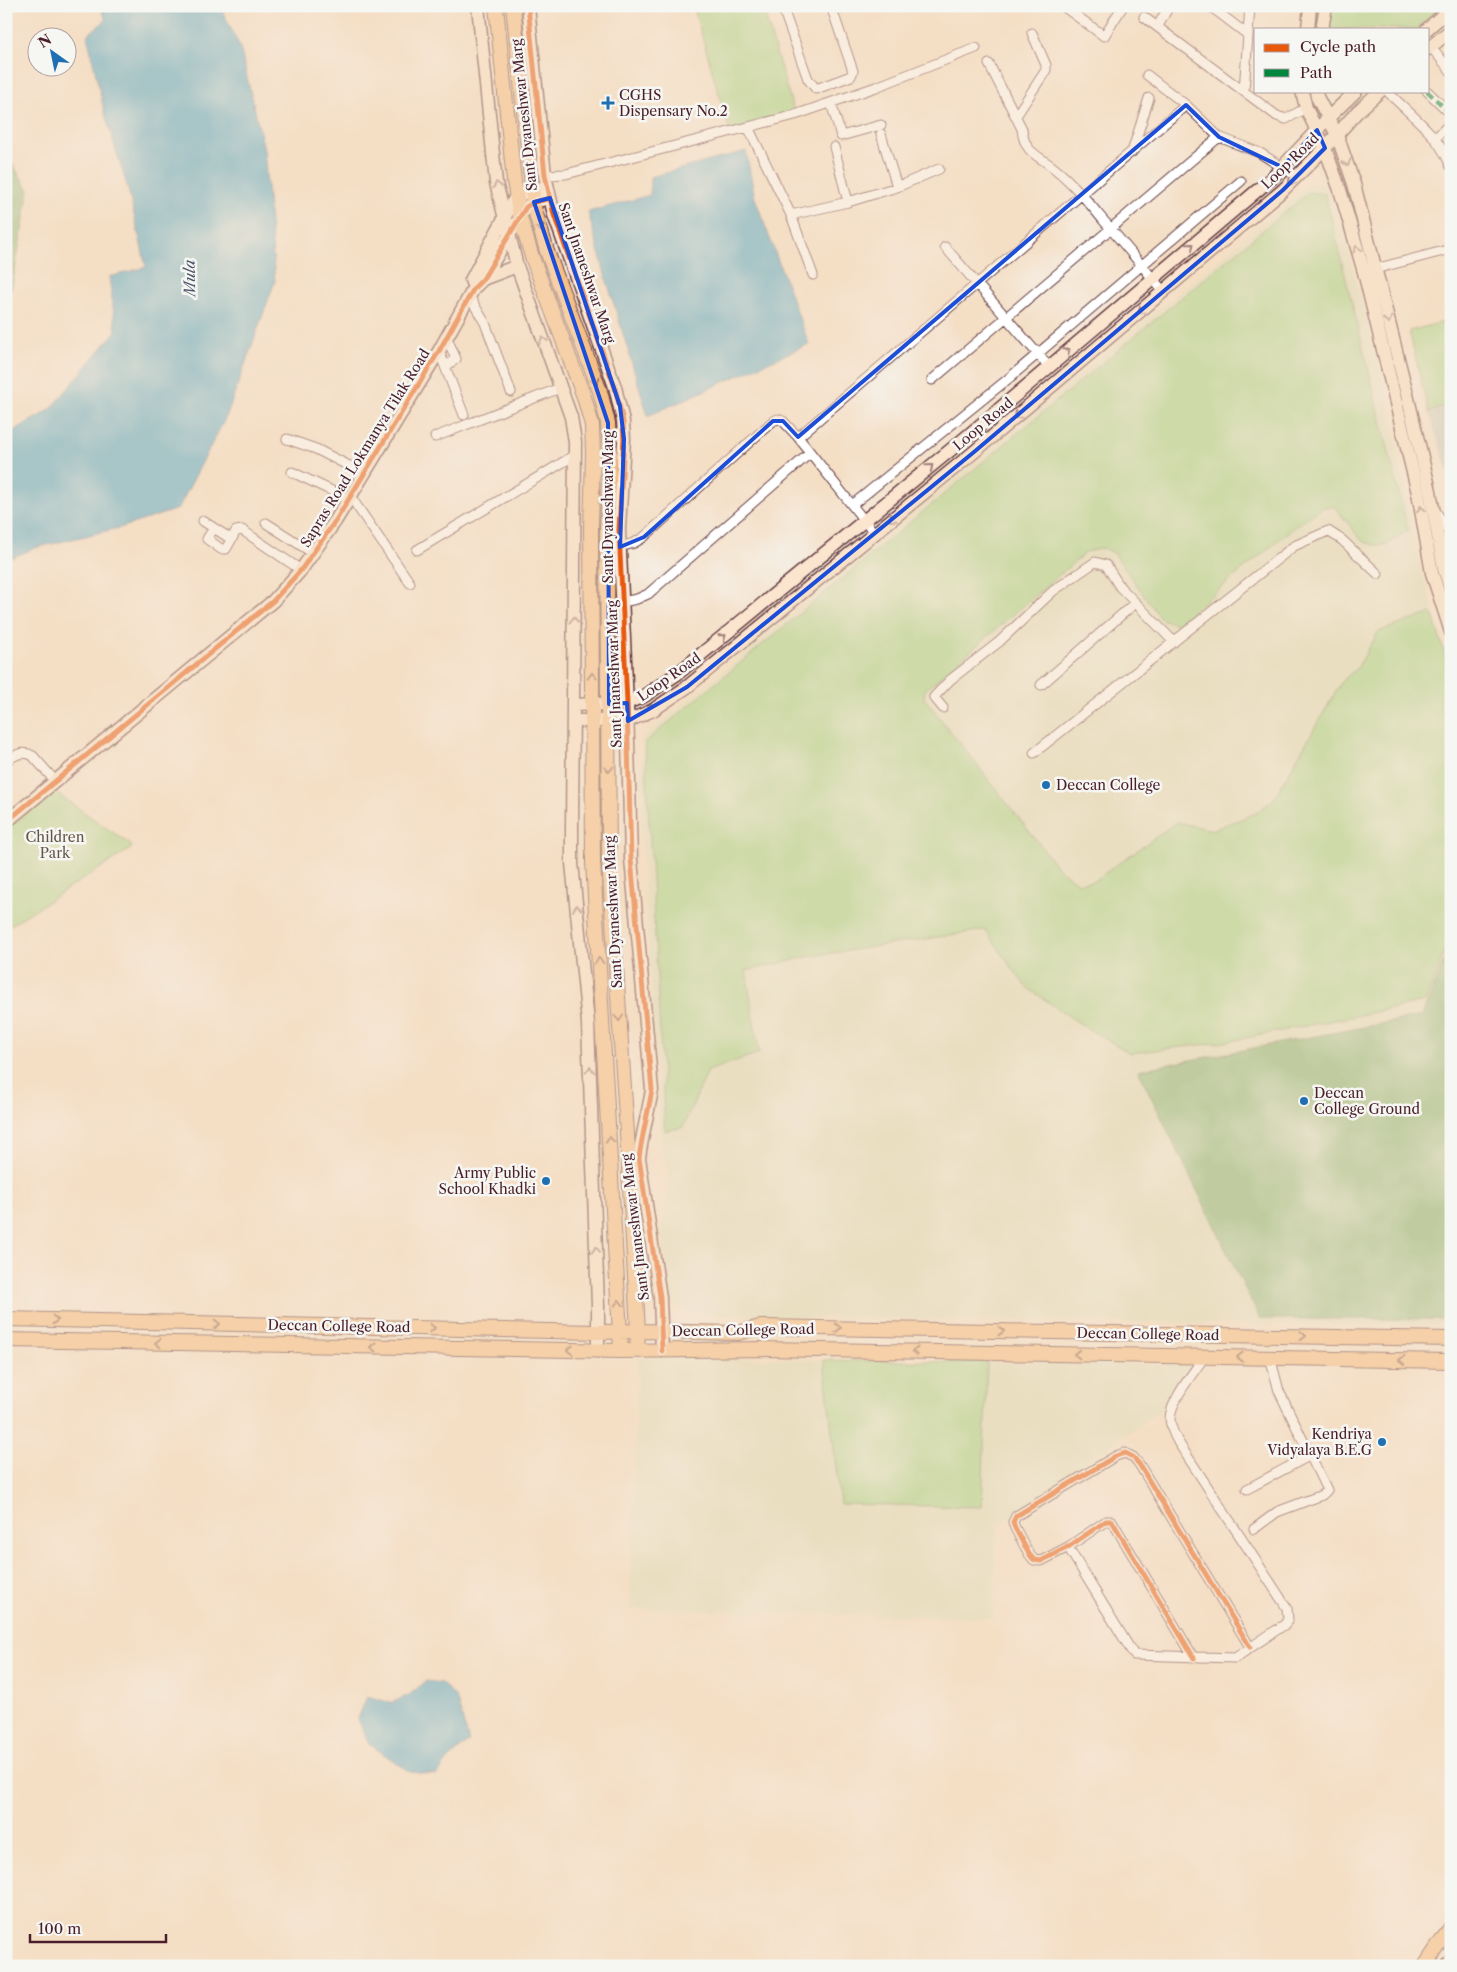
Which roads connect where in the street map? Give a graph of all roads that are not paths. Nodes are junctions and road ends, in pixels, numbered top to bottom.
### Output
1 (478, 6) edge
2 (496, 6) edge
3 (512, 6) edge
4 (528, 6) edge
5 (782, 6) edge
6 (831, 6) edge
7 (1063, 6) edge
8 (1123, 6) edge
9 (1169, 6) edge
10 (1210, 6) edge
11 (1250, 6) edge
12 (1310, 6) edge
13 (1326, 6) edge
14 (1451, 8) edge
15 (1144, 17) dead end
16 (1158, 26) junction
17 (1308, 28) edge
18 (1322, 28) edge
19 (1428, 28) edge
20 (1451, 30) edge
21 (1032, 33) dead end
22 (1248, 35) junction
23 (1430, 47) edge
24 (976, 48) dead end
25 (1430, 49) edge
26 (989, 64) dead end
27 (1451, 70) edge
28 (1147, 75) dead end
29 (1244, 91) junction
30 (1302, 92) edge
31 (1316, 92) edge
32 (1355, 92) edge
33 (1379, 92) edge
34 (1388, 92) edge
35 (1429, 92) edge
36 (1149, 98) dead end
37 (832, 103) junction
38 (1186, 105) junction
39 (1306, 108) junction
40 (1451, 114) edge
41 (1016, 116) junction
42 (1328, 118) junction
43 (1451, 122) edge
44 (748, 127) junction
45 (1317, 130) junction
46 (1337, 135) junction
47 (1219, 136) junction
48 (1436, 138) junction
49 (834, 148) dead end
50 (1325, 148) junction
51 (1132, 152) junction
52 (1449, 155) edge
53 (1282, 167) junction
54 (1451, 167) edge
55 (939, 169) dead end
56 (1241, 181) dead end
57 (547, 187) junction
58 (897, 187) junction
59 (1082, 195) junction
60 (516, 196) junction
61 (533, 196) junction
62 (848, 202) junction
63 (791, 215) junction
64 (504, 216) junction
65 (520, 217) junction
66 (1111, 230) junction
67 (509, 238) junction
68 (945, 247) dead end
69 (1451, 249) edge
70 (1141, 265) junction
71 (517, 266) junction
72 (1370, 270) junction
73 (813, 276) dead end
74 (484, 279) junction
75 (1153, 279) junction
76 (977, 284) junction
77 (1163, 291) junction
78 (471, 292) junction
79 (1006, 318) junction
80 (446, 336) junction
81 (439, 351) junction
82 (1037, 354) junction
83 (446, 366) junction
84 (1049, 367) junction
85 (932, 380) dead end
86 (560, 388) junction
87 (511, 392) dead end
88 (464, 415) dead end
89 (435, 437) dead end
90 (798, 437) junction
91 (287, 439) dead end
92 (810, 453) junction
93 (576, 455) junction
94 (292, 472) dead end
95 (365, 474) junction
96 (1421, 478) junction
97 (350, 498) junction
98 (852, 505) junction
99 (1433, 507) junction
100 (865, 520) junction
101 (202, 521) dead end
102 (266, 523) dead end
103 (213, 529) junction
104 (874, 533) junction
105 (1451, 534) edge
106 (231, 540) junction
107 (620, 547) junction
108 (417, 550) dead end
109 (313, 553) junction
110 (301, 570) junction
111 (1378, 574) dead end
112 (410, 583) dead end
113 (1451, 591) edge
114 (622, 602) junction
115 (1135, 603) junction
116 (1451, 632) edge
117 (1174, 642) junction
118 (1041, 684) dead end
119 (627, 703) junction
120 (592, 704) junction
121 (609, 704) junction
122 (573, 705) junction
123 (943, 708) dead end
124 (628, 720) junction
125 (573, 721) junction
126 (593, 721) junction
127 (609, 721) junction
128 (1034, 752) dead end
129 (6, 761) edge
130 (56, 782) junction
131 (6, 822) edge
132 (627, 1133) junction
133 (642, 1135) junction
134 (6, 1318) edge
135 (620, 1331) junction
136 (638, 1331) junction
137 (661, 1331) junction
138 (598, 1332) junction
139 (1451, 1339) edge
140 (6, 1340) edge
141 (598, 1351) junction
142 (621, 1351) junction
143 (637, 1351) junction
144 (662, 1351) junction
145 (1204, 1356) junction
146 (1270, 1358) junction
147 (1451, 1361) edge
148 (1309, 1456) junction
149 (1247, 1489) dead end
150 (1254, 1529) dead end
151 (1068, 1547) junction
152 (1250, 1647) junction
153 (1194, 1658) junction
154 (1451, 1927) edge
155 (1451, 1962) edge
156 (1425, 1966) edge
157 (1448, 1966) edge

64 -> 1 street
2 - 60 main road, Sant Dyaneshwar Marg
3 - 61 main road, Sant Dyaneshwar Marg
4 - 57 street, Sant Jnaneshwar Marg
5 - 6 street
7 - 8 street
9 - 16 street
10 - 22 street
11 - 22 street
12 - 17 street
13 - 18 street
14 - 19 street
15 - 16 street
16 - 29 street
20 - 23 street
21 - 41 street
22 - 29 street
24 - 37 street
25 - 27 street
26 - 41 street
28 - 38 street
29 - 39 street
30 - 39 street
31 - 42 street
32 - 42 street, Loop Road
33 - 46 street, Loop Road
34 - 48 street
35 - 40 street
36 - 51 street
37 - 44 street
37 - 58 street
38 - 47 street
38 - 51 street
39 - 45 street
41 - 59 street
42 - 45 street, Loop Road
42 - 46 street
43 - 48 street
44 - 57 street
44 - 63 street
45 - 50 street
45 - 53 street, Loop Road
46 - 50 street, Loop Road
46 -> 72 street
47 - 53 street
47 - 66 street
48 - 52 street
49 - 62 street
72 -> 50 street
50 -> 77 street, Loop Road
51 - 59 street
52 - 54 street
75 -> 53 street, Loop Road
55 - 58 street
56 - 70 street
57 - 61 street
57 - 107 street, Sant Jnaneshwar Marg
58 - 62 street
59 - 66 street
59 - 76 street
60 - 61 street
60 - 64 street, Sapras Road Lokmanya Tilak Road
60 - 65 main road, Sant Dyaneshwar Marg
61 - 65 street, Sapras Road Lokmanya Tilak Road
61 -> 121 main road, Sant Dyaneshwar Marg
62 - 63 street
63 - 73 street
64 - 67 street
64 - 78 street, Sapras Road Lokmanya Tilak Road
65 - 67 street, Sapras Road Lokmanya Tilak Road
120 -> 65 main road, Sant Dyaneshwar Marg
66 - 70 street
66 - 79 street
67 - 71 street
67 - 74 street, Sapras Road Lokmanya Tilak Road
68 - 76 street
69 - 72 street
70 - 75 street
70 - 82 street
71 - 74 street
86 -> 71 street
72 - 96 street
74 - 78 street, Sapras Road Lokmanya Tilak Road
75 - 77 street
84 -> 75 street, Loop Road
76 - 79 street
76 - 90 street
77 -> 104 street, Loop Road
78 - 80 street, Sapras Road Lokmanya Tilak Road
78 - 87 street
79 - 82 street
79 - 85 street
80 - 81 street, Sapras Road Lokmanya Tilak Road
80 - 83 street
81 - 83 street
81 - 95 street, Sapras Road Lokmanya Tilak Road
82 - 84 street
82 - 98 street
83 - 88 street
100 -> 84 street, Loop Road
86 - 89 street
86 - 93 street
90 - 92 street
90 - 107 street
91 - 95 street
92 - 98 street
92 - 114 street
93 - 108 street
122 -> 93 street
94 - 97 street
95 - 97 street, Sapras Road Lokmanya Tilak Road
96 - 99 street
116 -> 96 street
97 - 109 street, Sapras Road Lokmanya Tilak Road
97 - 112 street
98 - 100 street
99 - 105 street
99 - 113 street
100 - 104 street
119 -> 100 street, Loop Road
101 - 103 street
102 - 109 street
103 - 106 street
103 - 106 street
104 - 124 street, Loop Road
106 - 110 street
107 - 114 street, Sant Jnaneshwar Marg
109 - 110 street, Sapras Road Lokmanya Tilak Road
110 - 130 street, Sapras Road Lokmanya Tilak Road
111 - 117 street
114 - 119 street, Sant Jnaneshwar Marg
115 - 117 street
115 - 118 street
115 - 123 street
117 - 128 street
119 - 121 street, Loop Road
119 - 124 street, Sant Jnaneshwar Marg
120 - 121 street, Loop Road
120 - 122 street, Loop Road
120 - 126 main road, Sant Dyaneshwar Marg
121 - 127 main road, Sant Dyaneshwar Marg
122 - 125 street
124 - 127 street, Loop Road
124 - 133 street, Sant Jnaneshwar Marg
125 - 126 street, Loop Road
138 -> 125 street
126 - 127 street, Loop Road
135 -> 126 main road, Sant Dyaneshwar Marg
127 -> 132 main road, Sant Dyaneshwar Marg
129 - 130 street
130 - 131 street, Sapras Road Lokmanya Tilak Road
132 - 133 main road
132 - 136 main road, Sant Dyaneshwar Marg
133 - 137 street, Sant Jnaneshwar Marg
134 -> 138 main road, Deccan College Road
135 - 136 main road, Deccan College Road
135 - 138 main road, Deccan College Road
135 - 142 main road, Sant Dyaneshwar Marg
136 - 137 main road, Deccan College Road
136 - 143 main road, Sant Dyaneshwar Marg
137 -> 139 main road, Deccan College Road
137 - 144 street, Sant Jnaneshwar Marg
138 - 141 street
141 -> 140 main road, Deccan College Road
141 - 142 main road, Deccan College Road
142 - 143 main road, Deccan College Road
143 - 144 main road, Deccan College Road
145 -> 144 main road, Deccan College Road
146 -> 145 main road, Deccan College Road
145 - 152 street
147 -> 146 main road, Deccan College Road
146 - 148 street
148 - 149 street
148 - 150 street
151 - 152 street
151 - 153 street
151 - 153 street
152 - 153 street
154 - 156 main road
155 - 157 main road

